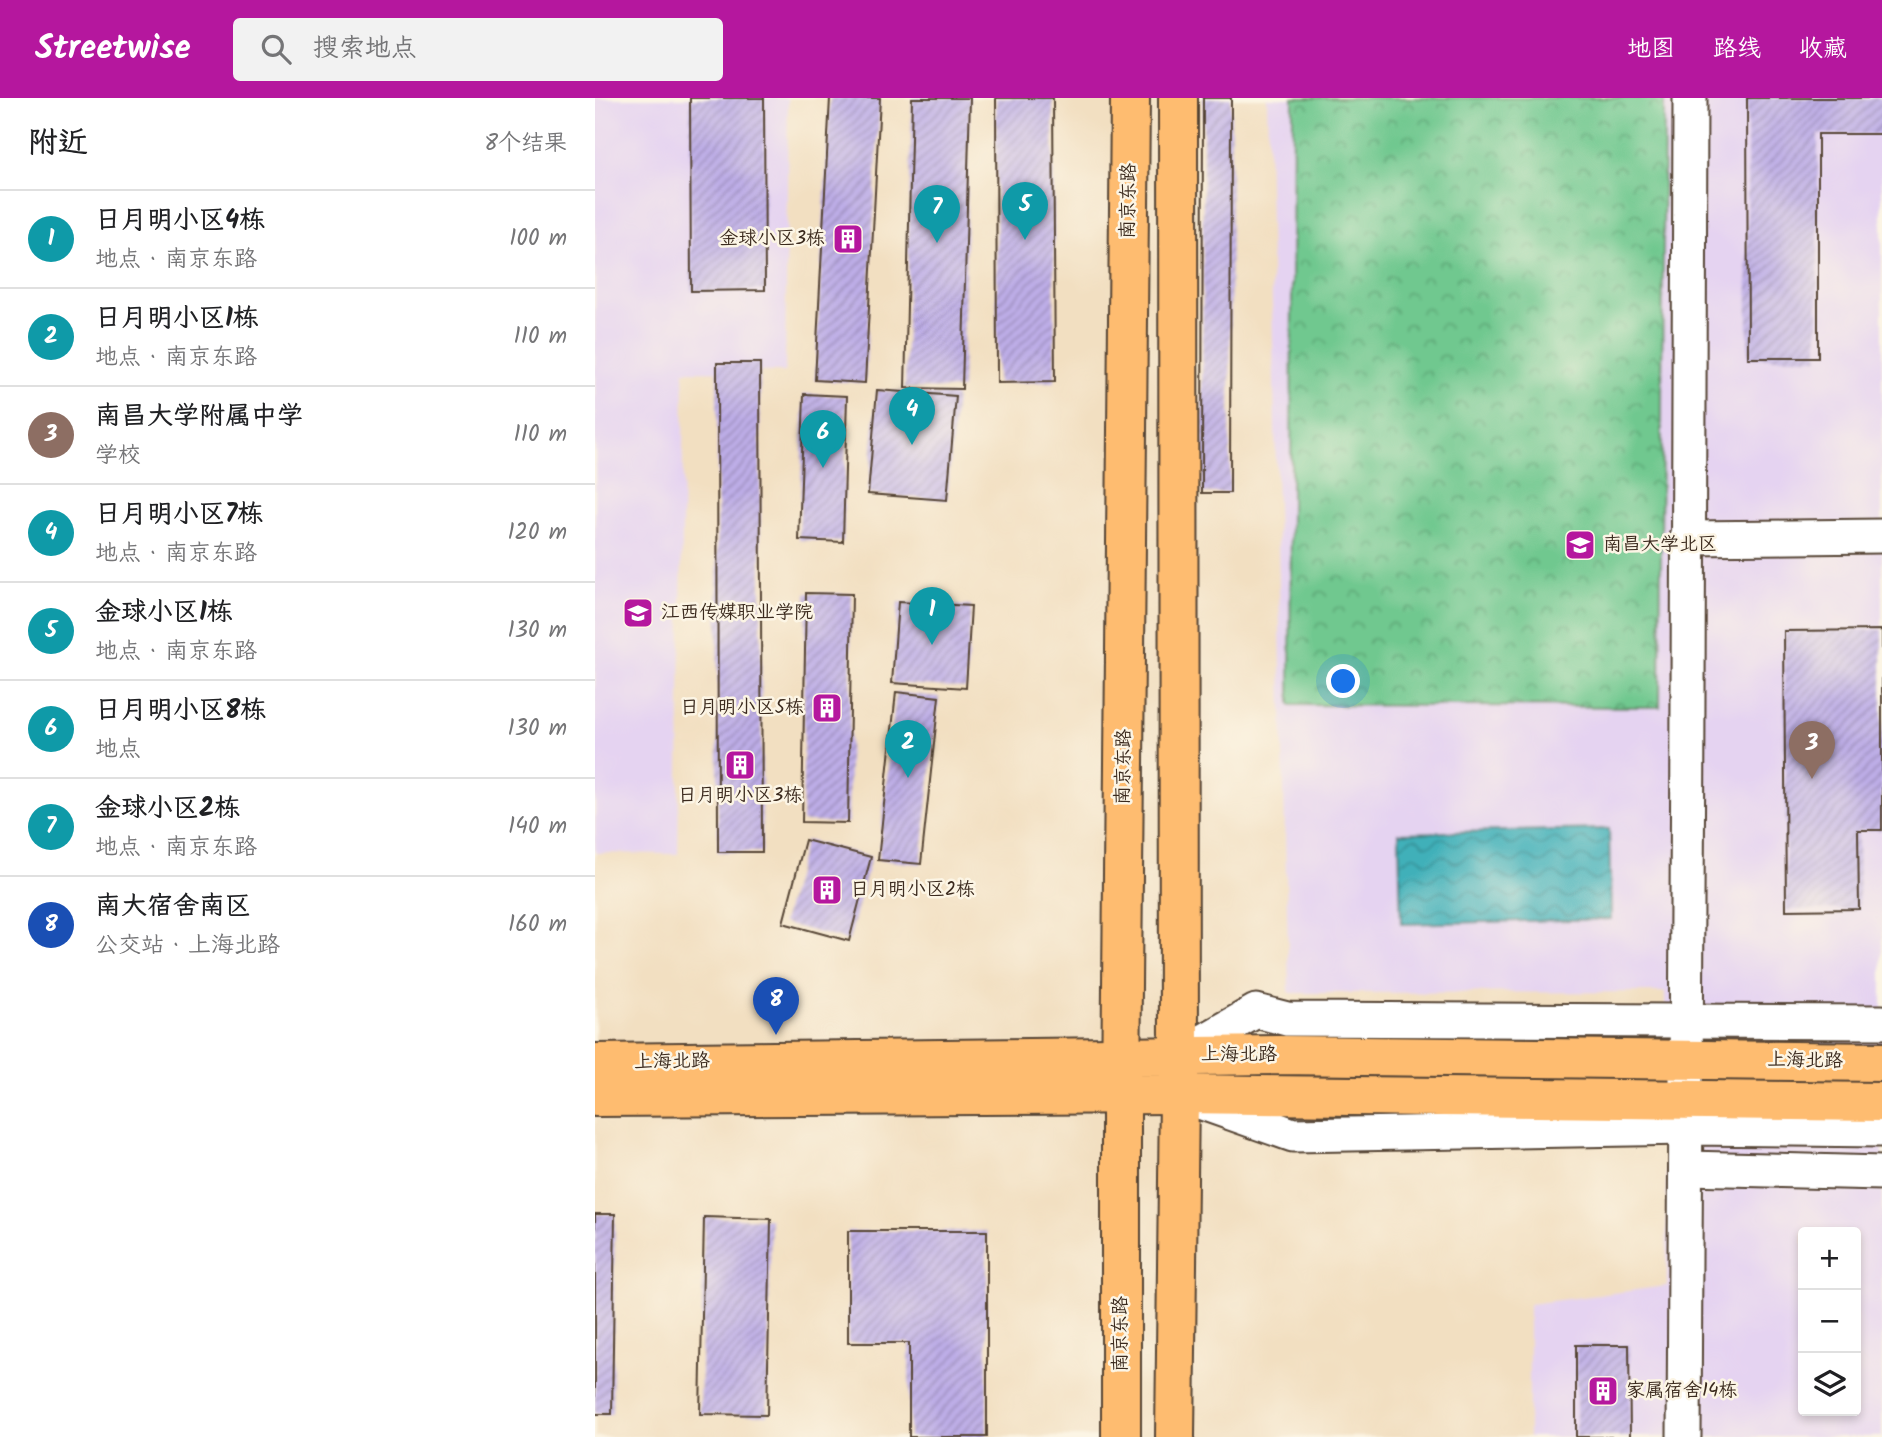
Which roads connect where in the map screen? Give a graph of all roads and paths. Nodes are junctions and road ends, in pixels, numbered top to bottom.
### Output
1 (1130, 98) edge
2 (1178, 98) edge
3 (1690, 98) edge
4 (1882, 536) edge
5 (1687, 538) junction
6 (1688, 1020) junction
7 (1882, 1022) edge
8 (1121, 1056) junction
9 (1178, 1056) junction
10 (1689, 1059) junction
11 (1882, 1062) edge
12 (595, 1063) edge
13 (1179, 1094) junction
14 (1121, 1096) junction
15 (595, 1097) edge
16 (1882, 1102) edge
17 (1688, 1114) junction
18 (1882, 1130) edge
19 (1687, 1168) junction
20 (1882, 1172) edge
21 (1121, 1437) edge
22 (1175, 1437) edge
23 (1684, 1437) edge

1 - 8 main road, 南京东路
2 - 9 main road
3 - 5 street
4 - 5 street
5 - 6 street
6 - 7 street
6 - 9 street
6 - 10 street
8 - 9 main road, 上海北路
8 - 12 main road, 上海北路
8 - 14 main road, 南京东路
9 - 10 main road, 上海北路
9 - 13 main road
10 - 11 main road, 上海北路
10 - 17 street
13 - 14 main road, 上海北路
13 - 17 main road, 上海北路
13 - 22 main road
14 - 15 main road, 上海北路
14 - 21 main road, 南京东路
16 - 17 main road, 上海北路
17 - 18 street
17 - 19 street
19 - 20 street
19 - 23 street

